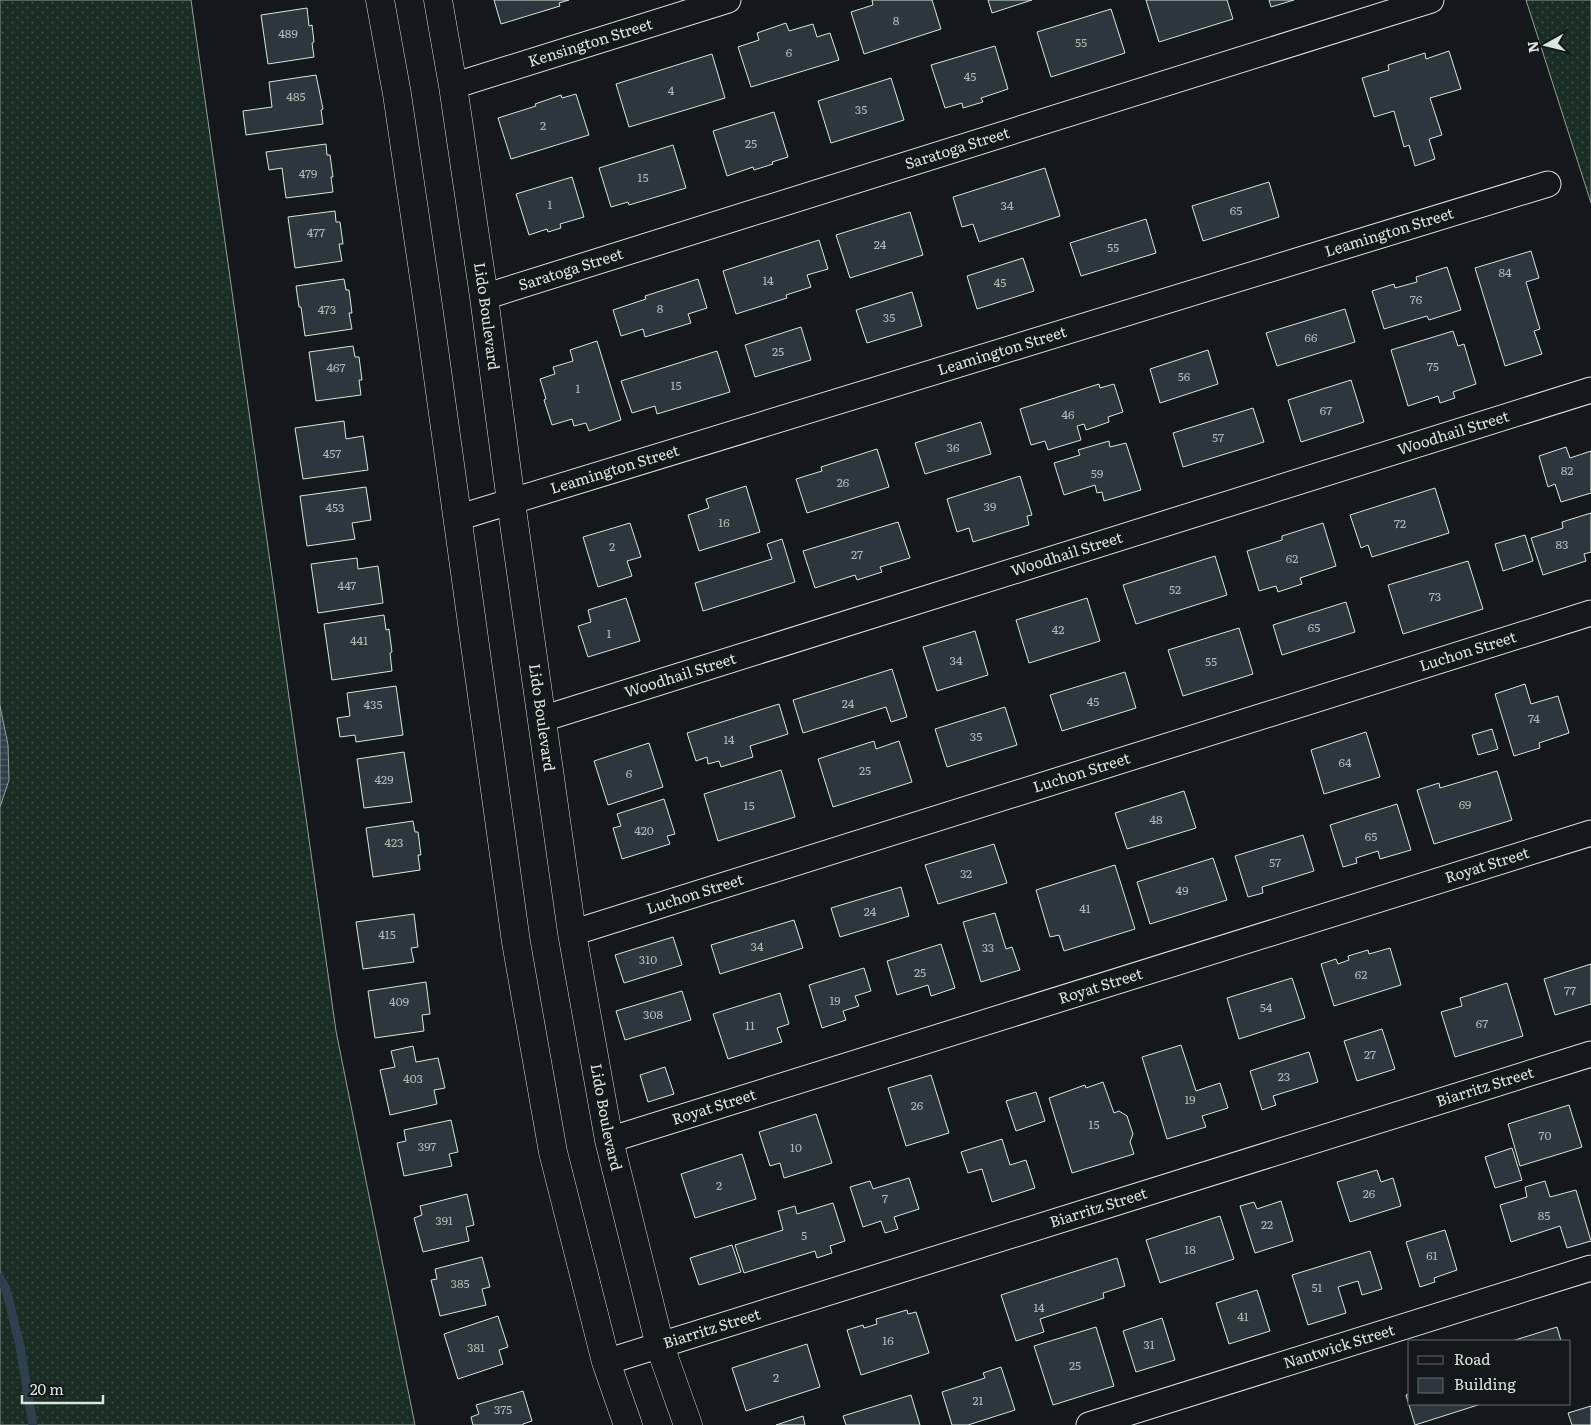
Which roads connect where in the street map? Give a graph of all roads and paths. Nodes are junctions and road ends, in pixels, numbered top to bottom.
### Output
1 (380, 0) edge
2 (438, 0) edge
3 (728, 0) edge
4 (1431, 0) edge
5 (453, 86) junction
6 (1548, 184) dead end
7 (484, 297) junction
8 (1591, 390) edge
9 (511, 502) junction
10 (457, 518) junction
11 (1591, 613) edge
12 (542, 719) junction
13 (1591, 833) edge
14 (572, 933) junction
15 (1591, 1054) edge
16 (609, 1140) junction
17 (1591, 1268) edge
18 (660, 1346) junction
19 (606, 1362) junction
20 (628, 1425) edge
21 (688, 1425) edge
22 (1089, 1425) edge

1 - 10 highway
2 - 5 highway, Lido Boulevard
3 - 5 street, Kensington Street
4 - 7 street, Saratoga Street
5 - 7 highway, Lido Boulevard
6 - 9 street, Leamington Street
7 - 9 highway, Lido Boulevard
8 - 12 street, Woodhail Street
9 - 10 street, Leamington Street
9 - 12 highway, Lido Boulevard
10 - 19 highway
11 - 14 street, Luchon Street
12 - 14 highway, Lido Boulevard
13 - 16 street, Royat Street
14 - 16 highway, Lido Boulevard
15 - 18 street, Biarritz Street
16 - 18 highway, Lido Boulevard
17 - 22 street, Nantwick Street
18 - 19 street, Biarritz Street
18 - 21 highway, Lido Boulevard
19 - 20 highway

